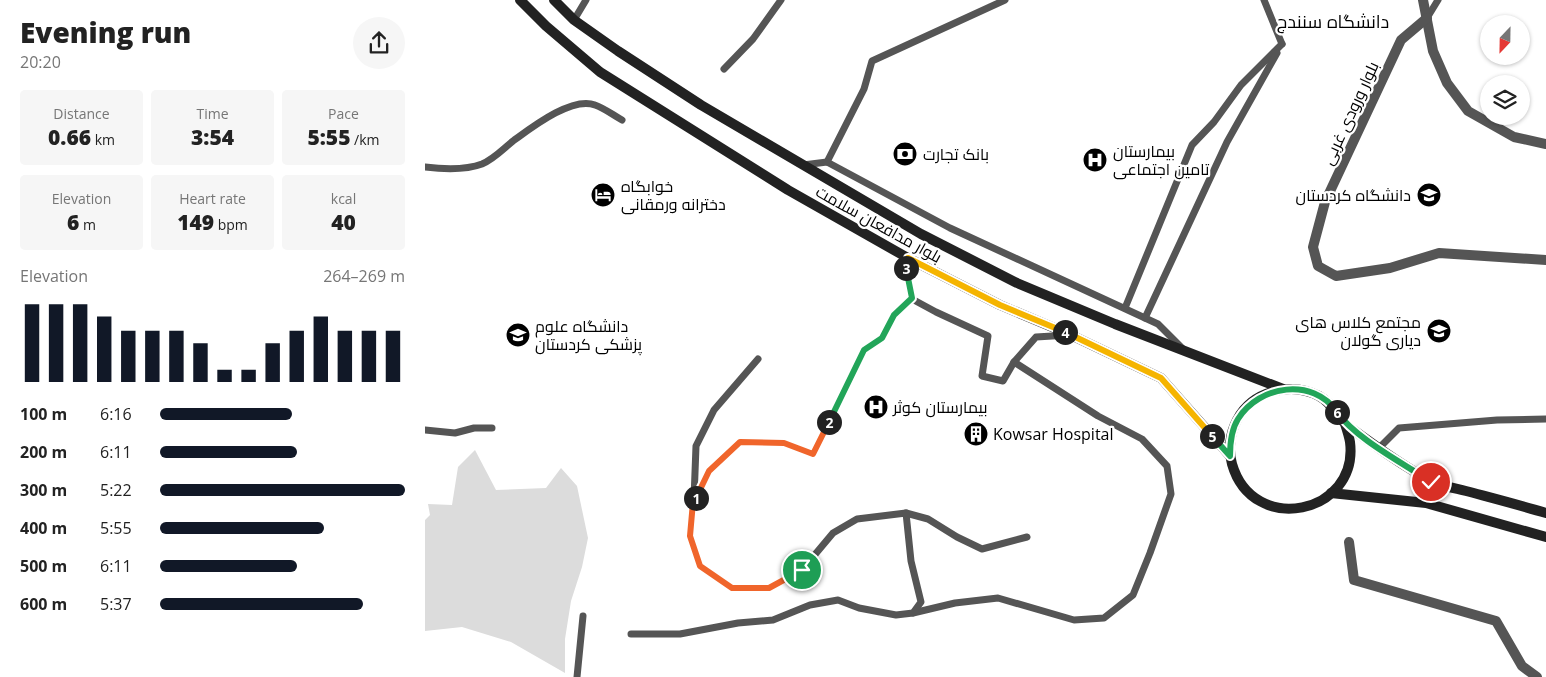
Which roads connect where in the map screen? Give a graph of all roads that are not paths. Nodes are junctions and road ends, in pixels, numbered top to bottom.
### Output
1 (520, 0) edge
2 (554, 0) edge
3 (586, 0) edge
4 (781, 0) edge
5 (1005, 0) edge
6 (1264, 0) edge
7 (1423, 0) edge
8 (1438, 0) edge
9 (1427, 18) junction
10 (574, 20) junction
11 (1282, 44) junction
12 (724, 69) dead end
13 (622, 120) dead end
14 (1546, 144) edge
15 (827, 162) junction
16 (803, 165) junction
17 (425, 167) edge
18 (908, 258) junction
19 (1546, 260) edge
20 (912, 298) junction
21 (1125, 308) junction
22 (1145, 318) junction
23 (1071, 335) junction
24 (864, 350) road end
25 (1184, 350) junction
26 (758, 359) dead end
27 (1014, 362) junction
28 (1283, 389) junction
29 (1546, 419) edge
30 (1345, 424) junction
31 (492, 428) dead end
32 (425, 430) edge
33 (1379, 448) junction
34 (813, 454) road end
35 (1230, 456) junction
36 (1331, 494) junction
37 (693, 502) junction
38 (1546, 512) edge
39 (906, 514) junction
40 (1027, 537) dead end
41 (1546, 537) edge
42 (1349, 542) dead end
43 (913, 613) junction
44 (583, 616) dead end
45 (631, 634) dead end
46 (577, 677) edge
47 (1537, 677) edge

1 - 18 main road, بلوار مدافعان سلامت
2 - 10 main road, بلوار مدافعان سلامت
3 - 10 lane
4 - 12 lane
5 - 15 lane
6 - 11 lane
7 - 9 street
8 - 9 lane
9 - 14 street
9 - 19 street, بلوار ورودی غربی
10 - 16 main road, بلوار مدافعان سلامت
11 - 21 lane
11 - 22 lane
13 - 17 lane
15 - 16 lane
15 - 21 lane
16 - 25 main road, بلوار مدافعان سلامت
18 - 20 lane
18 - 23 main road, بلوار مدافعان سلامت
20 - 24 lane
20 - 27 lane
21 - 22 lane
22 - 25 lane
23 - 27 lane
23 - 35 main road, بلوار مدافعان سلامت
25 - 28 main road, بلوار مدافعان سلامت
26 - 37 lane
27 - 43 lane
28 - 30 main road
28 - 35 main road
29 - 33 lane
30 - 33 main road
30 - 36 main road
31 - 32 lane
33 - 38 main road
34 - 37 lane
35 - 36 main road
36 - 41 main road
37 - 39 lane
39 - 40 lane
39 - 43 lane
42 - 47 street
43 - 45 lane
44 - 46 lane

